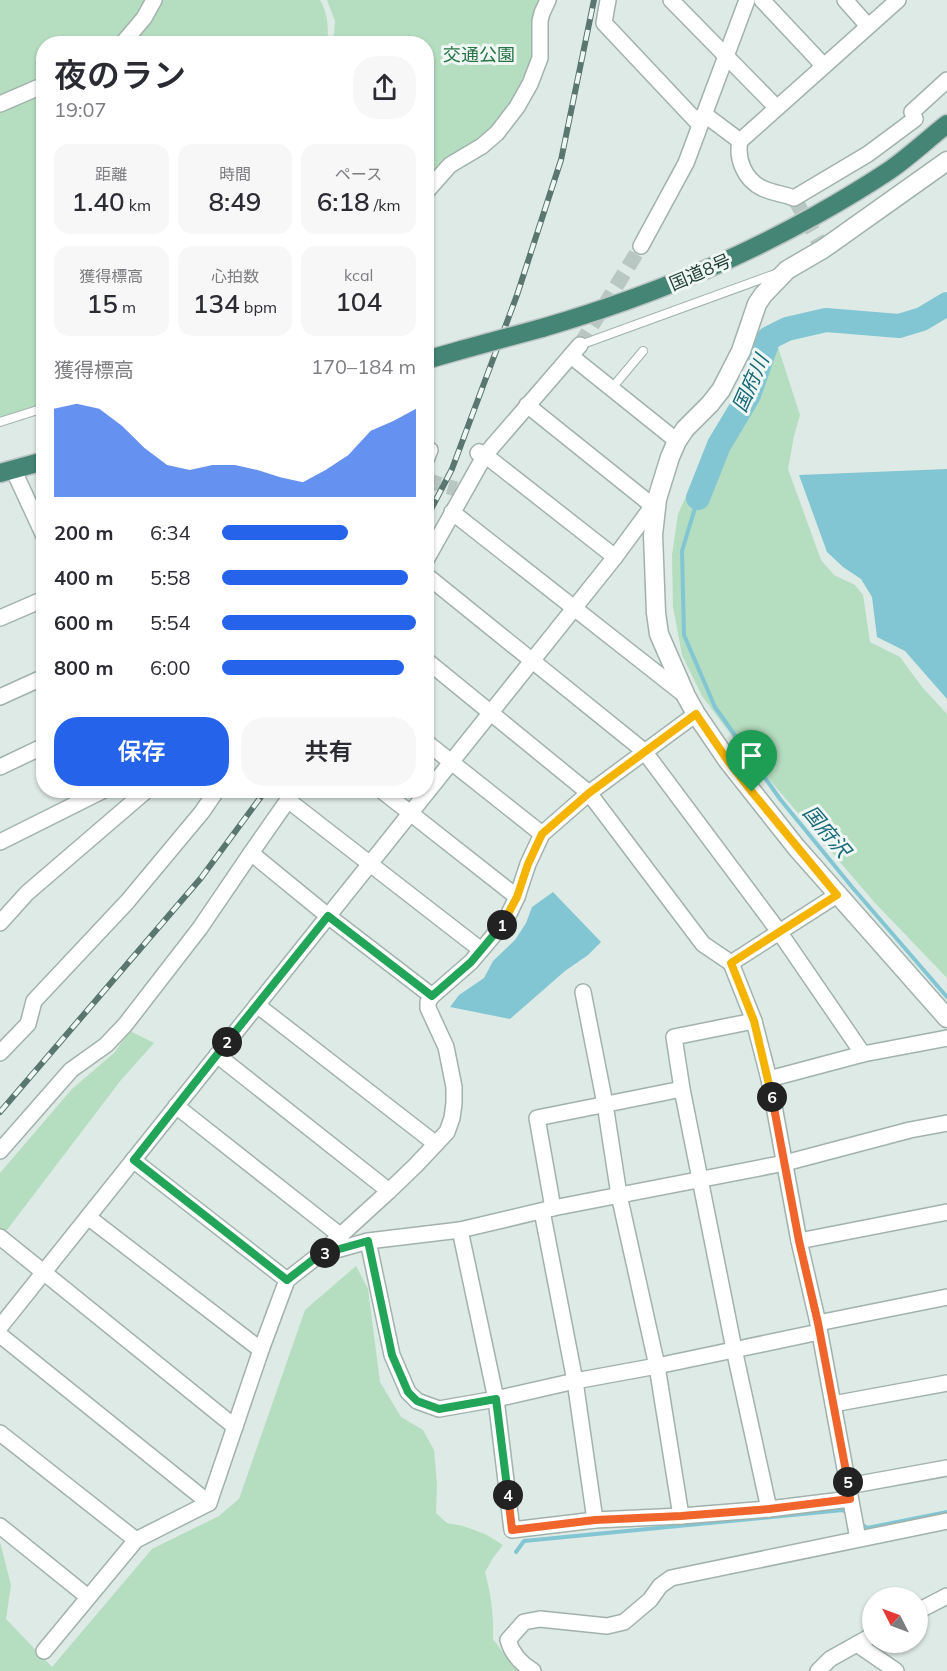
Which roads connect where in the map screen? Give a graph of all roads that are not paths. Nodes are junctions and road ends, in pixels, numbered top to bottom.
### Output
1 (154, 0) edge
2 (548, 0) edge
3 (608, 0) edge
4 (671, 0) edge
5 (747, 0) edge
6 (762, 0) edge
7 (845, 0) edge
8 (898, 0) edge
9 (868, 26) junction
10 (129, 36) edge
11 (725, 57) junction
12 (824, 66) junction
13 (947, 80) edge
14 (36, 88) edge
15 (0, 104) edge
16 (777, 108) junction
17 (702, 119) junction
18 (947, 124) edge
19 (740, 141) junction
20 (947, 161) edge
21 (434, 183) edge
22 (641, 246) tunnel mouth
23 (787, 270) junction
24 (575, 350) junction
25 (643, 351) dead end
26 (434, 358) edge
27 (612, 388) junction
28 (527, 405) junction
29 (36, 411) edge
30 (0, 422) edge
31 (677, 441) junction
32 (485, 455) junction
33 (36, 463) edge
34 (6, 471) edge
35 (456, 489) dead end
36 (655, 502) junction
37 (452, 512) junction
38 (36, 522) edge
39 (434, 545) edge
40 (615, 557) junction
41 (434, 581) edge
42 (36, 602) edge
43 (574, 609) junction
44 (0, 618) edge
45 (532, 661) junction
46 (434, 667) edge
47 (36, 681) edge
48 (686, 696) junction
49 (0, 697) edge
50 (491, 713) junction
51 (696, 714) junction
52 (434, 748) edge
53 (36, 750) edge
54 (644, 751) junction
55 (451, 762) junction
56 (0, 767) edge
57 (434, 783) edge
58 (589, 793) junction
59 (88, 798) edge
60 (138, 798) edge
61 (212, 798) edge
62 (291, 798) edge
63 (294, 798) edge
64 (391, 798) edge
65 (422, 798) edge
66 (410, 813) junction
67 (542, 834) junction
68 (0, 842) edge
69 (251, 853) junction
70 (369, 865) junction
71 (837, 895) junction
72 (517, 897) junction
73 (328, 916) junction
74 (0, 922) edge
75 (780, 933) junction
76 (481, 950) junction
77 (731, 963) junction
78 (584, 992) dead end
79 (432, 996) junction
80 (257, 1005) junction
81 (947, 1018) edge
82 (754, 1021) junction
83 (947, 1038) edge
84 (0, 1053) edge
85 (863, 1054) junction
86 (217, 1055) junction
87 (769, 1079) junction
88 (682, 1089) junction
89 (605, 1104) junction
90 (176, 1106) junction
91 (947, 1123) edge
92 (436, 1144) junction
93 (0, 1151) edge
94 (134, 1160) junction
95 (785, 1163) junction
96 (701, 1179) junction
97 (389, 1191) junction
98 (619, 1195) junction
99 (548, 1209) junction
100 (947, 1212) edge
101 (88, 1216) junction
102 (460, 1230) junction
103 (341, 1236) junction
104 (0, 1237) edge
105 (368, 1241) junction
106 (799, 1241) junction
107 (319, 1255) junction
108 (44, 1272) junction
109 (287, 1280) junction
110 (947, 1297) edge
111 (0, 1327) edge
112 (818, 1328) junction
113 (0, 1335) edge
114 (734, 1349) junction
115 (261, 1350) junction
116 (657, 1366) junction
117 (575, 1381) junction
118 (947, 1383) edge
119 (496, 1399) junction
120 (833, 1404) junction
121 (235, 1427) junction
122 (0, 1433) edge
123 (947, 1468) edge
124 (849, 1493) junction
125 (209, 1503) junction
126 (769, 1509) junction
127 (681, 1516) junction
128 (595, 1520) junction
129 (947, 1521) edge
130 (0, 1526) edge
131 (858, 1539) junction
132 (136, 1540) junction
133 (947, 1596) edge
134 (88, 1597) junction
135 (928, 1606) edge
136 (862, 1641) edge
137 (856, 1644) junction
138 (45, 1651) dead end
139 (533, 1671) edge
140 (818, 1671) edge
141 (896, 1671) edge

1 - 10 street
2 - 21 street
3 - 17 street
4 - 11 street
5 - 11 street
6 - 12 street
7 - 9 street
8 - 9 street
9 - 12 street
11 - 16 street
11 - 17 street
12 - 16 street
13 - 19 street
14 - 15 street
16 - 19 street
17 - 19 street
17 - 22 street
18 - 26 highway, 国道8号, bridge
20 - 23 street
23 - 24 lane
23 - 31 street
24 - 27 street
24 - 28 street
25 - 27 lane
27 - 31 street
28 - 32 street
28 - 36 street
29 - 30 lane
31 - 36 street
32 - 35 street
32 - 37 street
32 - 40 street
33 - 34 highway
34 - 38 street
36 - 40 street
36 - 48 street
37 - 39 street
37 - 43 street
40 - 43 street
41 - 45 street
42 - 44 street
43 - 45 street
43 - 48 street
45 - 50 street
45 - 54 street
46 - 50 street
47 - 49 street
48 - 51 street
50 - 55 street
50 - 58 street
51 - 54 street
51 - 71 street
52 - 55 street
53 - 56 street
54 - 58 street
54 - 75 street
55 - 57 street
55 - 67 street
58 - 67 street
58 - 77 street
59 - 68 street
60 - 74 street
61 - 84 street
62 - 69 street
63 - 70 street
64 - 66 street
65 - 66 street
66 - 70 street
66 - 72 street
67 - 72 street
69 - 73 street
69 - 93 street
70 - 73 street
70 - 76 street
71 - 75 street
71 - 81 street
72 - 76 street
73 - 79 street
73 - 80 street
75 - 77 street
75 - 85 street
76 - 79 street
77 - 82 street
78 - 89 street
79 - 92 street
80 - 86 street
80 - 92 street
82 - 87 street
82 - 88 street
83 - 85 street
85 - 87 street
86 - 90 street
86 - 97 street
87 - 95 street
88 - 89 street
88 - 96 street
89 - 98 street
89 - 99 street
90 - 94 street
90 - 103 street
91 - 95 street
92 - 97 street
94 - 101 street
94 - 109 street
95 - 96 street
95 - 106 street
96 - 98 street
96 - 114 street
97 - 103 street
98 - 99 street
98 - 116 street
99 - 102 street
99 - 117 street
100 - 106 street
101 - 108 street
101 - 115 street
102 - 105 street
102 - 119 street
103 - 107 street
104 - 108 street
105 - 107 street
105 - 119 street
106 - 112 street
107 - 109 street
108 - 111 street
108 - 121 street
109 - 115 street
110 - 112 street
112 - 114 street
112 - 120 street
113 - 125 street
114 - 116 street
114 - 126 street
115 - 121 street
116 - 117 street
116 - 127 street
117 - 119 street
117 - 128 street
118 - 120 street
119 - 128 street
120 - 124 street
121 - 125 street
122 - 132 street
123 - 124 street
124 - 126 street
124 - 131 street
125 - 132 street
126 - 127 street
127 - 128 street
129 - 131 street
130 - 134 street
131 - 139 street
132 - 134 street
133 - 135 street
134 - 138 street
136 - 137 street
137 - 140 street
137 - 141 street

